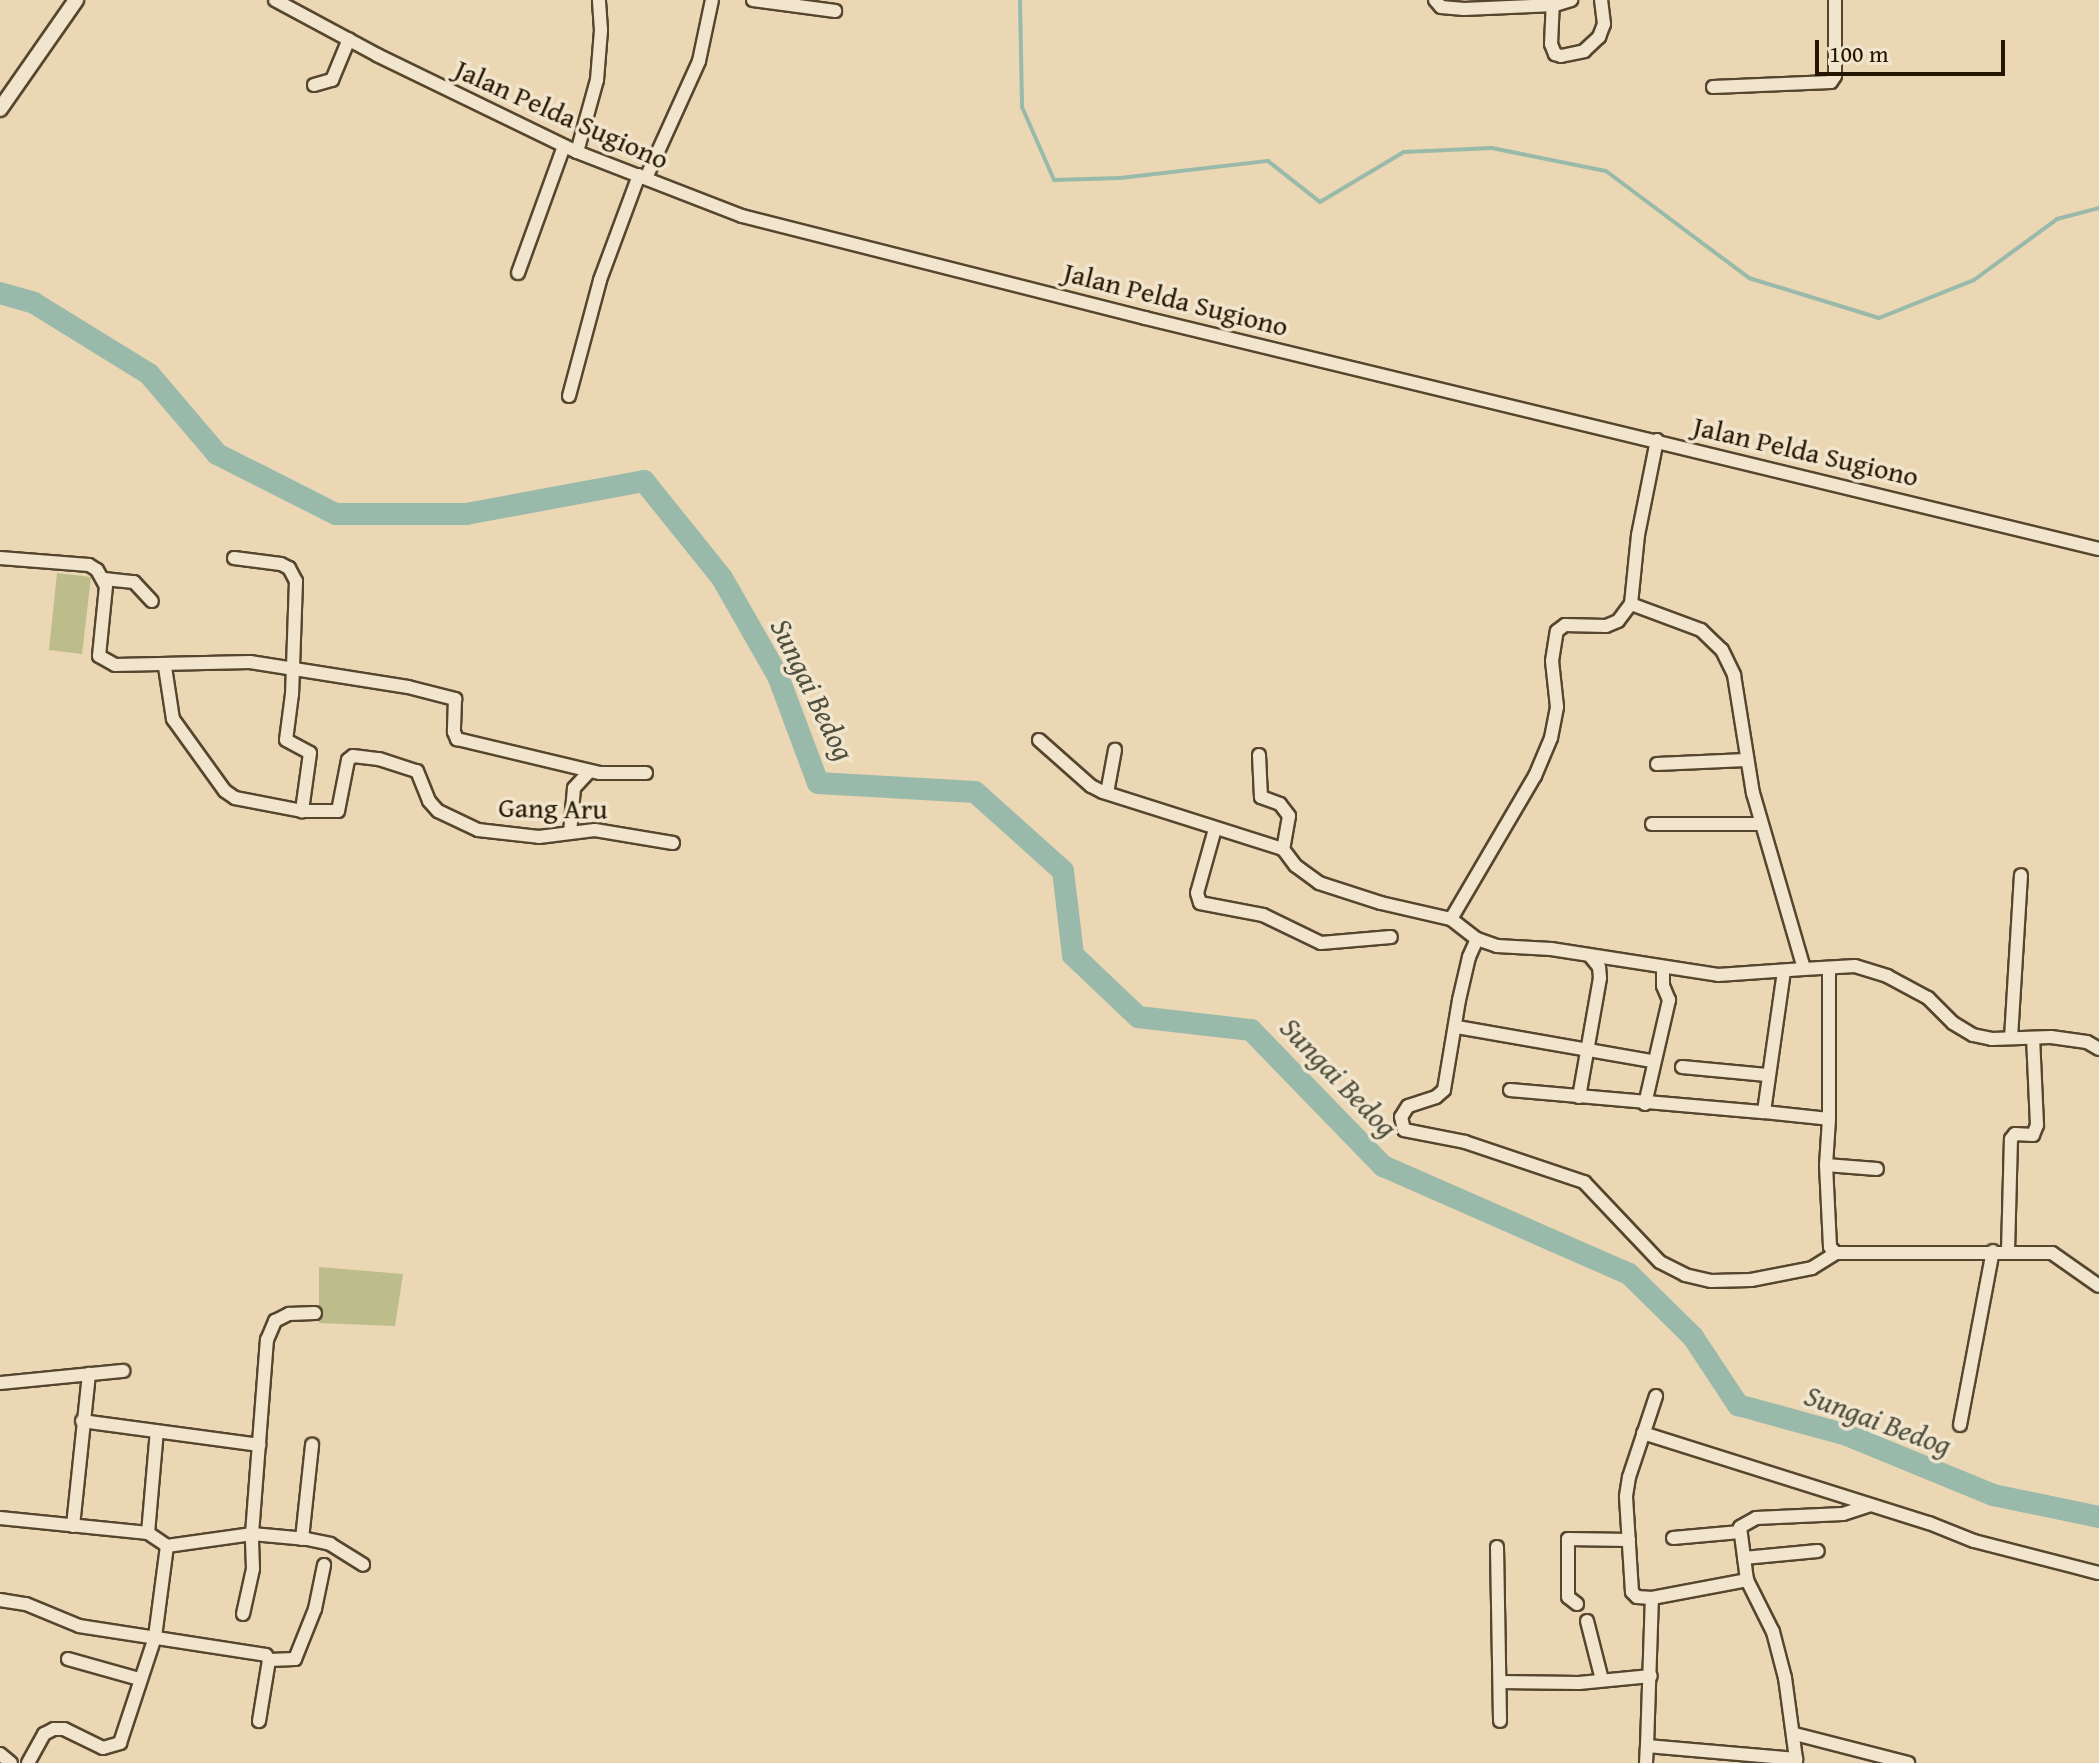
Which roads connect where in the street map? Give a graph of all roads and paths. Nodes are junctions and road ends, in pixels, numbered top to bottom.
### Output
1 (76, 0) edge
2 (275, 0) edge
3 (599, 0) edge
4 (712, 0) edge
5 (753, 0) edge
6 (1435, 0) edge
7 (1571, 0) edge
8 (1601, 0) edge
9 (1835, 0) edge
10 (1554, 2) edge
11 (835, 11) dead end
12 (349, 39) junction
13 (314, 85) dead end
14 (1713, 87) dead end
15 (0, 109) edge
16 (564, 146) junction
17 (577, 152) junction
18 (642, 177) junction
19 (518, 273) dead end
20 (569, 396) dead end
21 (1657, 440) junction
22 (2099, 549) edge
23 (0, 558) edge
24 (234, 558) dead end
25 (104, 579) junction
26 (152, 601) dead end
27 (1631, 604) junction
28 (293, 666) junction
29 (165, 667) junction
30 (1039, 740) dead end
31 (1115, 750) dead end
32 (1259, 755) dead end
33 (1746, 760) junction
34 (1657, 764) dead end
35 (590, 771) junction
36 (646, 773) dead end
37 (1107, 793) junction
38 (302, 811) junction
39 (1652, 824) dead end
40 (1760, 824) junction
41 (1215, 829) junction
42 (570, 833) junction
43 (673, 843) dead end
44 (1283, 849) junction
45 (2021, 875) dead end
46 (1451, 919) junction
47 (1391, 937) dead end
48 (1477, 939) junction
49 (1590, 956) junction
50 (1663, 967) junction
51 (1829, 968) junction
52 (1804, 969) junction
53 (1784, 971) junction
54 (1457, 1027) junction
55 (2011, 1038) junction
56 (2033, 1038) junction
57 (1588, 1049) junction
58 (2099, 1049) edge
59 (1652, 1061) junction
60 (1682, 1067) dead end
61 (1767, 1075) junction
62 (1510, 1090) dead end
63 (1579, 1097) junction
64 (1645, 1104) junction
65 (1764, 1112) junction
66 (1829, 1119) junction
67 (1826, 1165) junction
68 (1877, 1169) dead end
69 (1993, 1251) junction
70 (2008, 1252) junction
71 (1836, 1253) junction
72 (2099, 1286) edge
73 (315, 1313) dead end
74 (123, 1371) dead end
75 (89, 1374) junction
76 (0, 1383) edge
77 (1656, 1396) dead end
78 (82, 1421) junction
79 (1960, 1425) dead end
80 (157, 1431) junction
81 (1643, 1433) junction
82 (259, 1445) junction
83 (312, 1445) dead end
84 (1871, 1505) junction
85 (0, 1518) edge
86 (73, 1526) junction
87 (1740, 1532) junction
88 (148, 1533) junction
89 (252, 1534) junction
90 (1673, 1538) dead end
91 (302, 1539) junction
92 (1629, 1540) junction
93 (167, 1546) junction
94 (1497, 1547) dead end
95 (1818, 1551) dead end
96 (1744, 1558) junction
97 (324, 1565) dead end
98 (363, 1565) dead end
99 (2099, 1573) edge
100 (1747, 1580) junction
101 (1652, 1598) junction
102 (0, 1600) edge
103 (1577, 1604) dead end
104 (243, 1614) dead end
105 (1587, 1621) dead end
106 (155, 1637) junction
107 (68, 1659) dead end
108 (269, 1660) junction
109 (1651, 1676) junction
110 (139, 1679) junction
111 (1602, 1680) junction
112 (1500, 1682) junction
113 (259, 1721) dead end
114 (1500, 1721) dead end
115 (1795, 1734) junction
116 (1647, 1746) junction
117 (0, 1754) edge
118 (1796, 1761) edge
119 (11, 1763) edge
120 (28, 1763) edge
121 (1646, 1763) edge
122 (1908, 1763) edge

1 - 15 street
2 - 12 street, Jalan Pelda Sugiono
3 - 17 street
4 - 18 street
5 - 11 street
6 - 10 street
7 - 10 street
8 - 10 street
9 - 14 street
12 - 13 street
12 - 16 street, Jalan Pelda Sugiono
16 - 17 street, Jalan Pelda Sugiono
16 - 19 street
17 - 18 street, Jalan Pelda Sugiono
18 - 20 street
18 - 21 street, Jalan Pelda Sugiono
21 - 22 street, Jalan Pelda Sugiono
21 - 27 street
23 - 25 street
24 - 28 street
25 - 26 street
25 - 29 street
27 - 33 street
27 - 46 street
28 - 29 street
28 - 35 street
28 - 38 street
29 - 38 street
30 - 37 street
31 - 37 street
32 - 44 street
33 - 34 street
33 - 40 street
35 - 36 street
35 - 42 street
37 - 41 street
38 - 42 street, Gang Aru
39 - 40 street
40 - 52 street
41 - 44 street
41 - 47 street
42 - 43 street, Gang Aru
44 - 46 street
45 - 55 street
46 - 48 street
48 - 49 street
48 - 54 street
49 - 50 street
49 - 57 street
50 - 53 street
50 - 59 street
51 - 52 street
51 - 55 street
51 - 66 street
52 - 53 street
53 - 61 street
54 - 57 street
54 - 71 street
55 - 56 street
56 - 58 street
56 - 70 street
57 - 59 street
57 - 63 street
59 - 64 street
60 - 61 street
61 - 65 street
62 - 63 street
63 - 64 street
64 - 65 street
65 - 66 street
66 - 67 street
67 - 68 street
67 - 71 street
69 - 70 street
69 - 71 street
69 - 79 street
70 - 72 street
73 - 82 street
74 - 75 street
75 - 76 street
75 - 78 street
77 - 81 street
78 - 80 street
78 - 86 street
80 - 82 street
80 - 88 street
81 - 84 street
81 - 92 street
82 - 89 street
83 - 91 street
84 - 87 street
84 - 99 street
85 - 86 street
86 - 88 street
87 - 90 street
87 - 96 street
88 - 93 street
89 - 91 street
89 - 93 street
89 - 104 street
91 - 98 street
92 - 101 street
92 - 103 street
93 - 106 street
94 - 112 street
95 - 96 street
96 - 100 street
97 - 108 street
100 - 101 street
100 - 115 street
101 - 109 street
102 - 106 street
105 - 111 street
106 - 108 street
106 - 110 street
107 - 110 street
108 - 113 street
109 - 111 street
109 - 116 street
110 - 120 street
111 - 112 street
112 - 114 street
115 - 118 street
115 - 122 street
116 - 118 street
116 - 121 street
117 - 119 street

